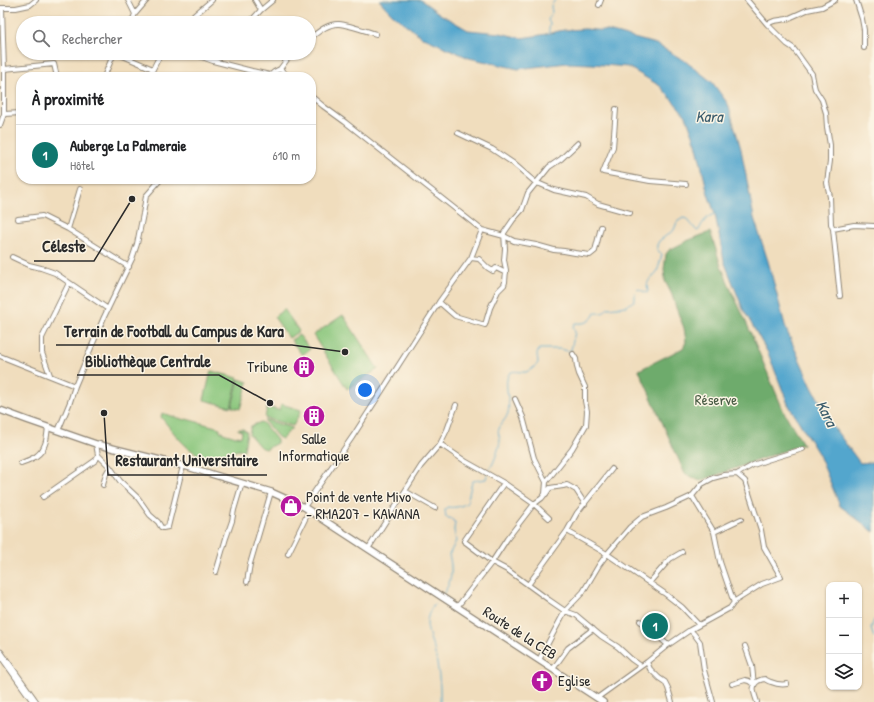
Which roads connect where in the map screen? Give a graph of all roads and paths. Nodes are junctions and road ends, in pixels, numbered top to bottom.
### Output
1 (36, 0) edge
2 (128, 0) edge
3 (147, 0) edge
4 (212, 0) edge
5 (255, 0) edge
6 (273, 0) edge
7 (747, 0) edge
8 (835, 0) edge
9 (856, 0) edge
10 (1, 8) edge
11 (261, 10) junction
12 (135, 14) joint
13 (194, 16) edge
14 (255, 16) edge
15 (767, 24) junction
16 (316, 33) edge
17 (376, 34) dead end
18 (864, 48) dead end
19 (112, 60) edge
20 (131, 60) edge
21 (157, 60) edge
22 (287, 60) edge
23 (213, 61) edge
24 (4, 69) junction
25 (152, 69) junction
26 (280, 69) junction
27 (56, 72) edge
28 (106, 72) edge
29 (151, 72) edge
30 (255, 72) edge
31 (274, 72) edge
32 (283, 72) edge
33 (316, 100) edge
34 (616, 109) dead end
35 (16, 113) edge
36 (4, 114) junction
37 (0, 125) edge
38 (458, 133) dead end
39 (578, 143) dead end
40 (536, 183) junction
41 (157, 184) edge
42 (686, 184) dead end
43 (80, 189) dead end
44 (630, 213) dead end
45 (18, 219) dead end
46 (874, 226) edge
47 (601, 227) dead end
48 (68, 229) junction
49 (834, 229) junction
50 (482, 230) junction
51 (504, 236) junction
52 (12, 257) dead end
53 (471, 258) junction
54 (129, 268) junction
55 (506, 274) junction
56 (69, 283) junction
57 (840, 296) dead end
58 (439, 302) junction
59 (108, 309) junction
60 (573, 354) dead end
61 (0, 356) edge
62 (50, 375) junction
63 (75, 386) junction
64 (515, 399) dead end
65 (456, 405) dead end
66 (0, 410) edge
67 (48, 428) junction
68 (58, 431) junction
69 (96, 444) junction
70 (440, 444) junction
71 (803, 449) dead end
72 (98, 454) junction
73 (21, 463) dead end
74 (182, 466) junction
75 (110, 467) junction
76 (612, 469) dead end
77 (737, 474) junction
78 (546, 482) junction
79 (242, 483) junction
80 (504, 483) junction
81 (103, 485) dead end
82 (405, 491) junction
83 (271, 492) junction
84 (545, 494) junction
85 (692, 496) junction
86 (43, 497) dead end
87 (534, 504) junction
88 (585, 504) junction
89 (304, 507) junction
90 (435, 508) dead end
91 (310, 511) junction
92 (549, 518) dead end
93 (741, 519) dead end
94 (567, 530) junction
95 (714, 532) junction
96 (368, 549) junction
97 (682, 552) dead end
98 (288, 554) dead end
99 (607, 554) junction
100 (492, 562) junction
101 (216, 572) dead end
102 (247, 582) dead end
103 (649, 583) junction
104 (528, 585) junction
105 (734, 603) junction
106 (457, 607) junction
107 (565, 611) junction
108 (640, 621) dead end
109 (699, 624) junction
110 (593, 629) junction
111 (690, 630) junction
112 (668, 645) junction
113 (745, 646) dead end
114 (0, 653) edge
115 (539, 660) junction
116 (647, 662) junction
117 (641, 666) junction
118 (553, 669) junction
119 (732, 684) dead end
120 (787, 684) dead end
121 (754, 685) junction
122 (597, 698) junction
123 (35, 702) edge
124 (603, 702) edge
125 (672, 702) edge
126 (713, 702) edge
127 (757, 702) edge

1 - 10 street
2 - 12 street
3 - 12 street
4 - 13 street
5 - 11 street
6 - 11 street
7 - 15 street
8 - 15 street
9 - 18 street
10 - 24 street
11 - 14 street
15 - 49 street
16 - 17 street
19 - 28 street
20 - 25 street
21 - 25 street
22 - 26 street
23 - 30 street
24 - 27 street
24 - 36 street
25 - 29 street
26 - 31 street
26 - 32 street
33 - 50 street
34 - 42 street
35 - 36 street
36 - 37 street
38 - 40 street
39 - 40 street
40 - 44 street
40 - 51 street
41 - 54 street
43 - 48 street
45 - 48 street
46 - 49 street
47 - 51 street
48 - 54 street
49 - 57 street
50 - 51 street
50 - 53 street
51 - 55 street
52 - 56 street
53 - 55 street
53 - 58 street
54 - 59 street
55 - 58 street
56 - 59 street
56 - 62 street
58 - 89 street
59 - 63 street
60 - 78 street
61 - 62 street
62 - 63 street
63 - 68 street
64 - 78 street
65 - 70 street
66 - 67 main road, Route de la CEB
67 - 68 main road, Route de la CEB
67 - 73 street
68 - 69 main road, Route de la CEB
69 - 72 street
69 - 74 main road, Route de la CEB
70 - 80 street
70 - 82 street
71 - 77 street
72 - 75 street
72 - 86 street
74 - 75 street
74 - 79 main road, Route de la CEB
75 - 81 street
76 - 88 street
77 - 85 street
77 - 105 street
78 - 84 street
79 - 83 main road, Route de la CEB
79 - 101 street
80 - 87 street
80 - 100 street
82 - 90 street
82 - 96 street
83 - 89 main road, Route de la CEB
83 - 102 street
84 - 87 street
84 - 88 street
85 - 95 street
85 - 99 street
87 - 92 street
87 - 100 street
88 - 94 street
89 - 91 main road, Route de la CEB
91 - 96 main road, Route de la CEB
91 - 98 street
93 - 95 street
94 - 99 street
94 - 104 street
95 - 105 street
96 - 106 main road, Route de la CEB
97 - 103 street
99 - 103 street
99 - 107 street
100 - 104 street
100 - 106 street
103 - 109 street
104 - 107 street
105 - 109 street
106 - 115 main road, Route de la CEB
107 - 110 street
107 - 115 street
108 - 112 street
109 - 111 street
110 - 117 street
110 - 118 street
111 - 112 street
111 - 126 street
112 - 116 street
113 - 121 street
114 - 123 highway
115 - 118 main road, Route de la CEB
116 - 117 street
116 - 125 street
117 - 122 street
118 - 122 main road, Route de la CEB
119 - 121 street
120 - 121 street
121 - 127 street
122 - 124 main road, Route de la CEB

